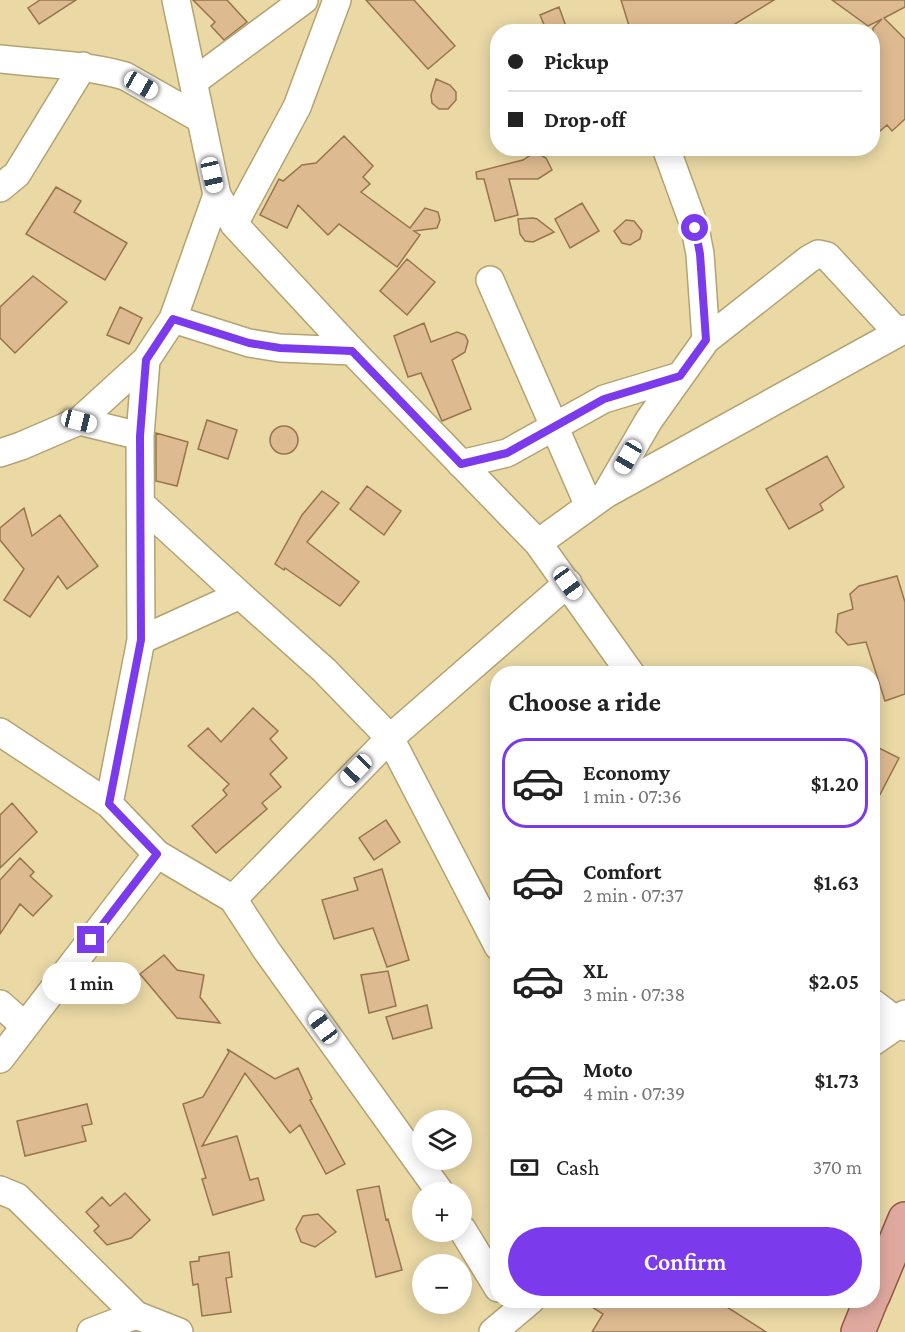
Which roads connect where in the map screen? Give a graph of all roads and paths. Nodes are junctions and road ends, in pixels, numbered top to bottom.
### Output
1 (176, 0) edge
2 (304, 0) edge
3 (337, 0) edge
4 (0, 59) edge
5 (84, 66) junction
6 (193, 81) junction
7 (199, 118) junction
8 (669, 156) edge
9 (0, 188) edge
10 (217, 195) junction
11 (234, 224) junction
12 (490, 280) dead end
13 (173, 319) junction
14 (901, 331) edge
15 (706, 340) junction
16 (352, 351) junction
17 (146, 360) junction
18 (680, 376) junction
19 (79, 421) junction
20 (554, 426) junction
21 (140, 436) junction
22 (0, 453) edge
23 (461, 464) junction
24 (598, 500) junction
25 (141, 504) junction
26 (538, 543) junction
27 (568, 583) junction
28 (240, 595) junction
29 (141, 640) junction
30 (626, 666) edge
31 (0, 732) edge
32 (390, 738) junction
33 (109, 804) junction
34 (157, 854) junction
35 (233, 899) junction
36 (490, 931) edge
37 (0, 1004) edge
38 (880, 1007) edge
39 (903, 1021) edge
40 (25, 1026) junction
41 (880, 1037) edge
42 (0, 1059) edge
43 (433, 1182) edge
44 (0, 1190) edge
45 (905, 1219) edge
46 (470, 1242) edge
47 (490, 1275) edge
48 (880, 1279) edge
49 (868, 1308) edge
50 (518, 1312) edge
51 (136, 1315) junction
52 (91, 1332) edge
53 (179, 1332) edge
54 (493, 1332) edge
55 (858, 1332) edge

1 - 6 street
2 - 6 street
3 - 11 street
4 - 5 street
5 - 7 street
5 - 9 street
6 - 7 street
7 - 10 street
8 - 15 street
10 - 11 street
10 - 13 street
11 - 16 street
12 - 20 street
13 - 16 street
13 - 17 street
14 - 15 street
14 - 24 street
15 - 18 street
16 - 23 street
17 - 19 street
17 - 21 street
18 - 20 street
18 - 24 street
19 - 21 street
19 - 22 street
20 - 23 street
20 - 24 street
21 - 25 street
23 - 26 street
24 - 26 street
25 - 28 street
25 - 29 street
26 - 27 street
27 - 30 street
27 - 32 street
28 - 29 street
28 - 32 street
29 - 33 street
31 - 33 street
32 - 35 street
32 - 36 street
33 - 34 street
34 - 35 street
34 - 40 street
35 - 43 street
37 - 40 street
38 - 39 street
39 - 41 street
40 - 42 street
44 - 51 street
45 - 48 main road
46 - 47 street
49 - 55 main road
50 - 54 street
51 - 52 street
51 - 53 street

